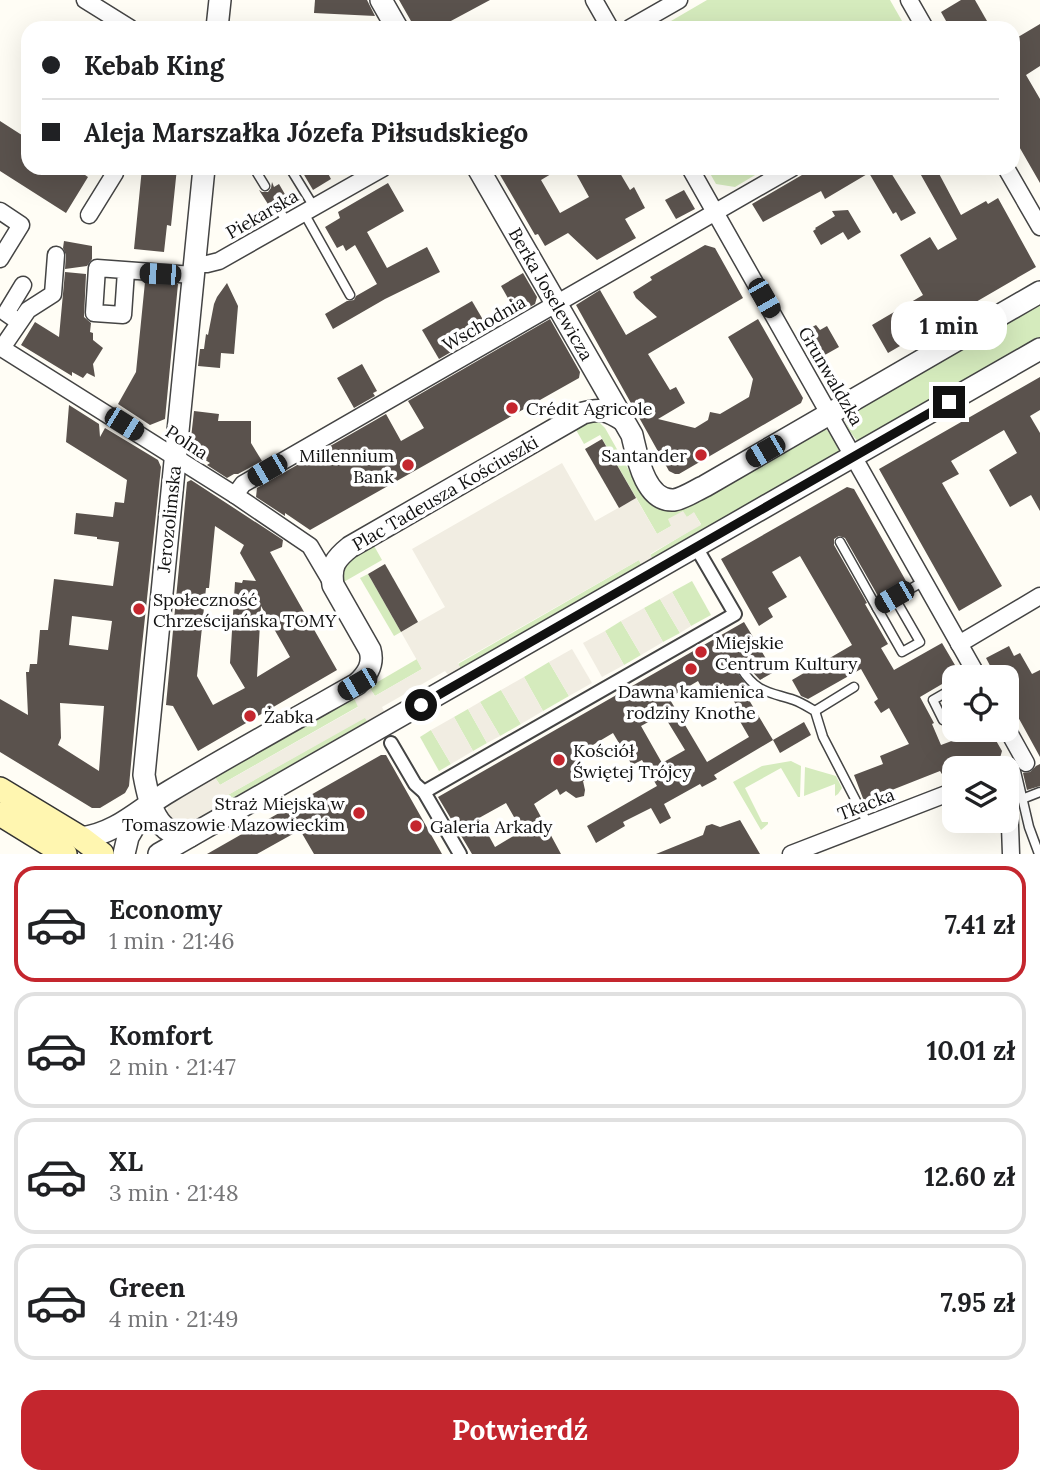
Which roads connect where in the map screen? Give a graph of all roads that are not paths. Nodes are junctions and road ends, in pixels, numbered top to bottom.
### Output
1 (85, 0) edge
2 (220, 0) edge
3 (381, 0) edge
4 (594, 0) edge
5 (679, 0) edge
6 (909, 0) edge
7 (119, 21) edge
8 (218, 21) edge
9 (393, 21) edge
10 (606, 21) edge
11 (642, 21) edge
12 (921, 21) edge
13 (114, 175) edge
14 (203, 175) edge
15 (258, 175) edge
16 (293, 175) edge
17 (371, 175) edge
18 (482, 175) edge
19 (694, 175) edge
20 (780, 175) edge
21 (1010, 175) edge
22 (265, 186) dead end
23 (309, 210) junction
24 (0, 211) edge
25 (715, 212) junction
26 (89, 215) dead end
27 (1040, 227) edge
28 (56, 256) dead end
29 (0, 258) edge
30 (194, 270) junction
31 (126, 271) dead end
32 (23, 285) dead end
33 (1040, 292) edge
34 (350, 295) dead end
35 (556, 303) junction
36 (19, 322) junction
37 (1, 348) edge
38 (1040, 349) edge
39 (830, 413) junction
40 (623, 420) junction
41 (175, 457) junction
42 (854, 457) junction
43 (235, 495) junction
44 (840, 542) dead end
45 (696, 547) junction
46 (924, 581) junction
47 (333, 585) junction
48 (1040, 596) edge
49 (894, 597) junction
50 (877, 608) junction
51 (959, 644) junction
52 (970, 665) edge
53 (741, 668) dead end
54 (854, 687) dead end
55 (942, 696) edge
56 (815, 711) junction
57 (942, 718) edge
58 (391, 743) dead end
59 (1019, 766) edge
60 (0, 789) edge
61 (424, 792) junction
62 (1040, 792) edge
63 (942, 796) edge
64 (1022, 799) junction
65 (148, 806) junction
66 (0, 814) edge
67 (1040, 822) edge
68 (868, 824) junction
69 (1029, 827) junction
70 (1013, 833) edge
71 (190, 836) junction
72 (59, 848) edge
73 (1039, 851) edge
74 (102, 854) edge
75 (124, 854) edge
76 (159, 854) edge
77 (173, 854) edge
78 (460, 854) edge
79 (791, 854) edge
80 (1011, 854) edge

1 - 7 street
2 - 8 street
3 - 9 street
4 - 10 street
5 - 11 street
6 - 12 street
13 - 26 street
14 - 30 street, Jerozolimska
15 - 22 lane
16 - 23 lane
17 - 23 street, Piekarska
18 - 35 street, Berka Joselewicza
19 - 25 street, Grunwaldzka
20 - 25 street, Wschodnia
21 - 27 street
23 - 30 street, Piekarska
23 - 34 lane
24 - 29 street
25 - 35 street, Wschodnia
25 - 39 street, Grunwaldzka
28 - 36 street, Polna
30 - 31 street
30 - 41 street, Jerozolimska
32 - 36 street
33 - 39 street
35 - 40 street, Berka Joselewicza
35 - 43 street, Wschodnia
36 - 37 street, Polna
37 - 41 street, Polna
38 - 42 street
39 - 40 street
39 - 42 street, Grunwaldzka
40 - 47 street, Plac Tadeusza Kościuszki
41 - 43 street, Polna
41 - 65 street, Jerozolimska
42 - 45 street
42 - 46 street, Grunwaldzka
43 - 47 street, Polna
44 - 50 lane
45 - 61 street
45 - 71 street
46 - 49 lane
46 - 51 street, Grunwaldzka
47 - 65 street
48 - 51 street
49 - 50 lane
49 - 50 lane
51 - 52 street, Grunwaldzka
53 - 56 lane
54 - 56 lane
55 - 57 lane
56 - 68 lane
58 - 61 street
59 - 64 lane
60 - 72 main road
61 - 78 street
62 - 64 lane
63 - 68 street, Tkacka
64 - 69 lane
65 - 71 street
65 - 72 street
65 - 75 street
66 - 72 main road
67 - 69 lane
68 - 79 street, Tkacka
69 - 73 lane
70 - 80 street
71 - 76 street
71 - 77 street
72 - 74 main road

